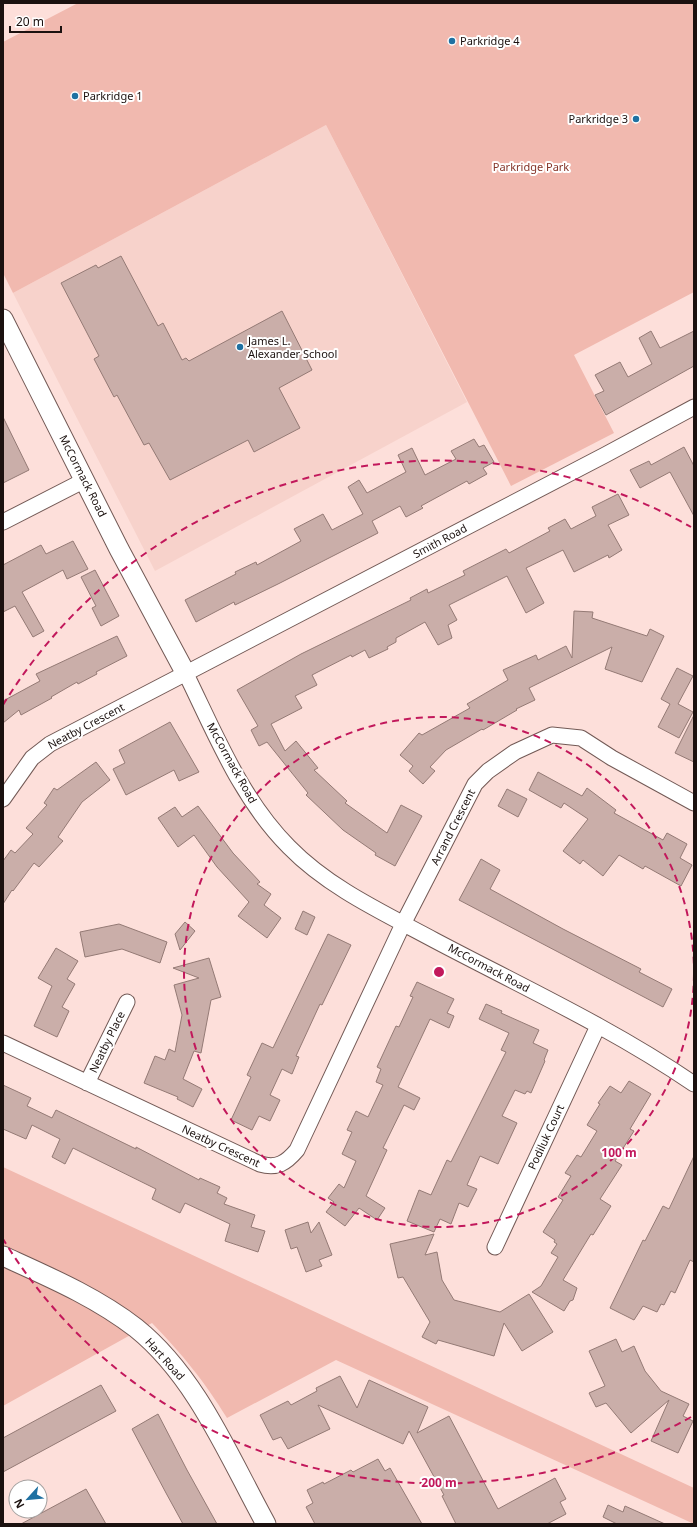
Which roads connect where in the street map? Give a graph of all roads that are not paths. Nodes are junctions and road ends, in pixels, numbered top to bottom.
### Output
1 (3, 319) edge
2 (694, 407) edge
3 (85, 480) junction
4 (3, 522) edge
5 (186, 674) junction
6 (3, 798) edge
7 (694, 803) edge
8 (403, 924) junction
9 (127, 1002) dead end
10 (598, 1026) junction
11 (3, 1043) edge
12 (87, 1083) junction
13 (694, 1084) edge
14 (495, 1247) dead end
15 (3, 1256) edge
16 (266, 1524) edge

1 - 3 street, McCormack Road
2 - 5 street, Smith Road
3 - 4 street
3 - 5 street, McCormack Road
5 - 6 street, Neatby Crescent
5 - 8 street, McCormack Road
7 - 8 street, Arrand Crescent
8 - 10 street, McCormack Road
8 - 12 street, Neatby Crescent
9 - 12 street, Neatby Place
10 - 13 street, McCormack Road
10 - 14 street, Podiluk Court
11 - 12 street, Neatby Crescent
15 - 16 street, Hart Road

